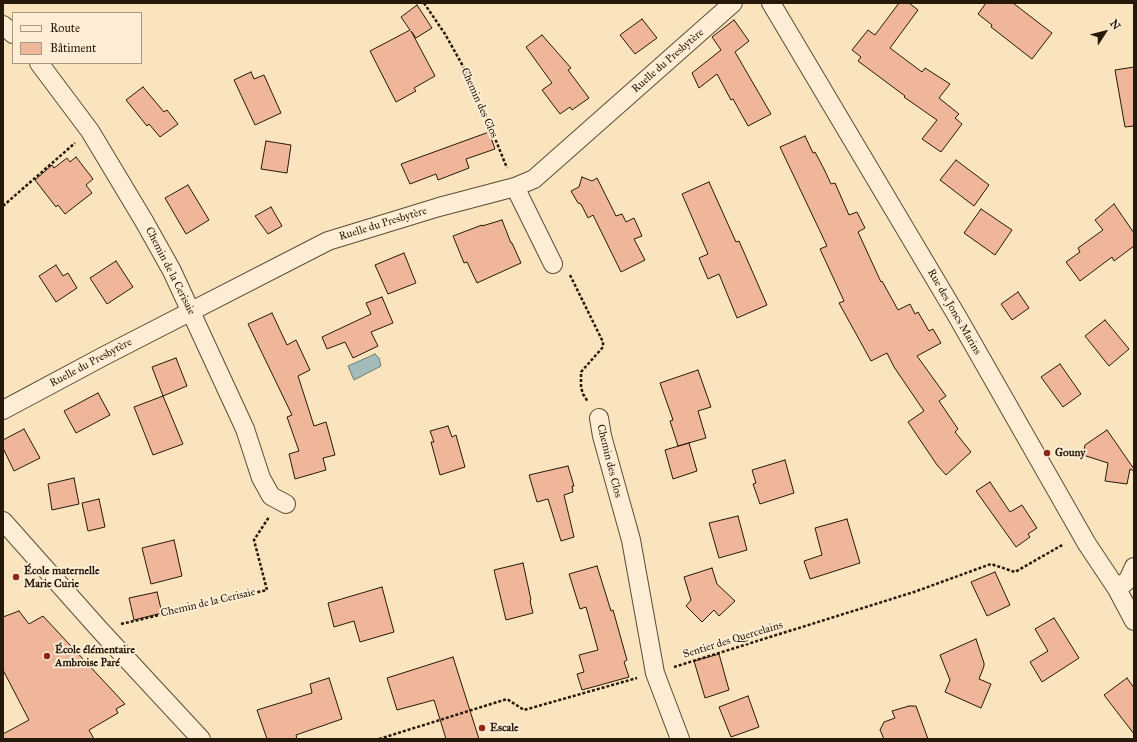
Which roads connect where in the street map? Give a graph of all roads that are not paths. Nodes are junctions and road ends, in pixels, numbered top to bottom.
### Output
1 (733, 3) edge
2 (771, 3) edge
3 (3, 25) edge
4 (12, 33) edge
5 (40, 64) edge
6 (514, 187) junction
7 (560, 266) road end
8 (190, 311) junction
9 (3, 410) edge
10 (598, 418) road end
11 (278, 500) road end
12 (3, 521) edge
13 (1134, 567) edge
14 (1117, 589) junction
15 (1134, 622) edge
16 (201, 739) edge
17 (680, 739) edge

1 - 6 street, Ruelle du Presbytère
2 - 14 street, Rue des Joncs Marins
3 - 4 street
5 - 8 street, Chemin de la Cerisaie
6 - 7 street
6 - 8 street, Ruelle du Presbytère
8 - 9 street, Ruelle du Presbytère
8 - 11 street, Chemin de la Cerisaie
10 - 17 street, Chemin des Clos
12 - 16 street
13 - 14 street
14 - 15 street, Rue des Joncs Marins

